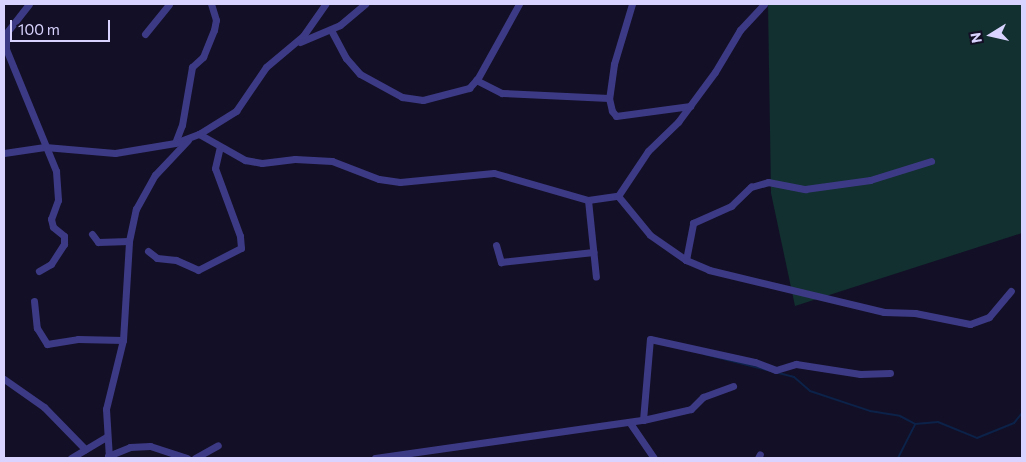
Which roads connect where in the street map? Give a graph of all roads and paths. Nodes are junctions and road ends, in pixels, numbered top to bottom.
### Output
1 (29, 4) edge
2 (169, 4) edge
3 (211, 4) edge
4 (325, 4) edge
5 (365, 4) edge
6 (520, 4) edge
7 (632, 4) edge
8 (764, 4) edge
9 (332, 30) junction
10 (145, 34) dead end
11 (297, 43) junction
12 (476, 80) junction
13 (609, 98) junction
14 (690, 106) junction
15 (199, 134) junction
16 (190, 138) junction
17 (175, 143) junction
18 (45, 147) junction
19 (220, 147) junction
20 (4, 153) edge
21 (931, 161) dead end
22 (618, 196) junction
23 (588, 200) junction
24 (92, 234) dead end
25 (129, 241) junction
26 (496, 245) dead end
27 (148, 251) dead end
28 (593, 252) junction
29 (686, 260) junction
30 (39, 271) dead end
31 (596, 277) dead end
32 (1012, 291) dead end
33 (34, 301) dead end
34 (124, 340) junction
35 (890, 373) dead end
36 (4, 379) edge
37 (732, 386) dead end
38 (643, 420) junction
39 (630, 422) junction
40 (106, 437) junction
41 (218, 445) dead end
42 (85, 449) junction
43 (108, 457) edge
44 (71, 458) edge
45 (187, 458) edge
46 (195, 458) edge
47 (374, 458) edge
48 (654, 458) edge

1 - 18 street
2 - 10 street
3 - 17 street
4 - 11 street
5 - 9 street
6 - 12 street
7 - 13 street
8 - 14 street
9 - 11 street
9 - 12 street
11 - 15 street
12 - 13 street
13 - 14 street
14 - 22 street
15 - 16 street
15 - 19 street
16 - 17 street
16 - 25 street
17 - 18 street
18 - 20 street
18 - 30 street
19 - 23 street
19 - 27 street
21 - 29 street
22 - 23 street
22 - 29 street
23 - 28 street
24 - 25 street
25 - 34 street
26 - 28 street
28 - 31 street
29 - 32 street
33 - 34 street
34 - 40 street
35 - 38 street
36 - 42 street
37 - 38 street
38 - 39 street
39 - 47 street
39 - 48 street
40 - 42 street
40 - 43 street
41 - 46 street
42 - 44 street
43 - 45 street

